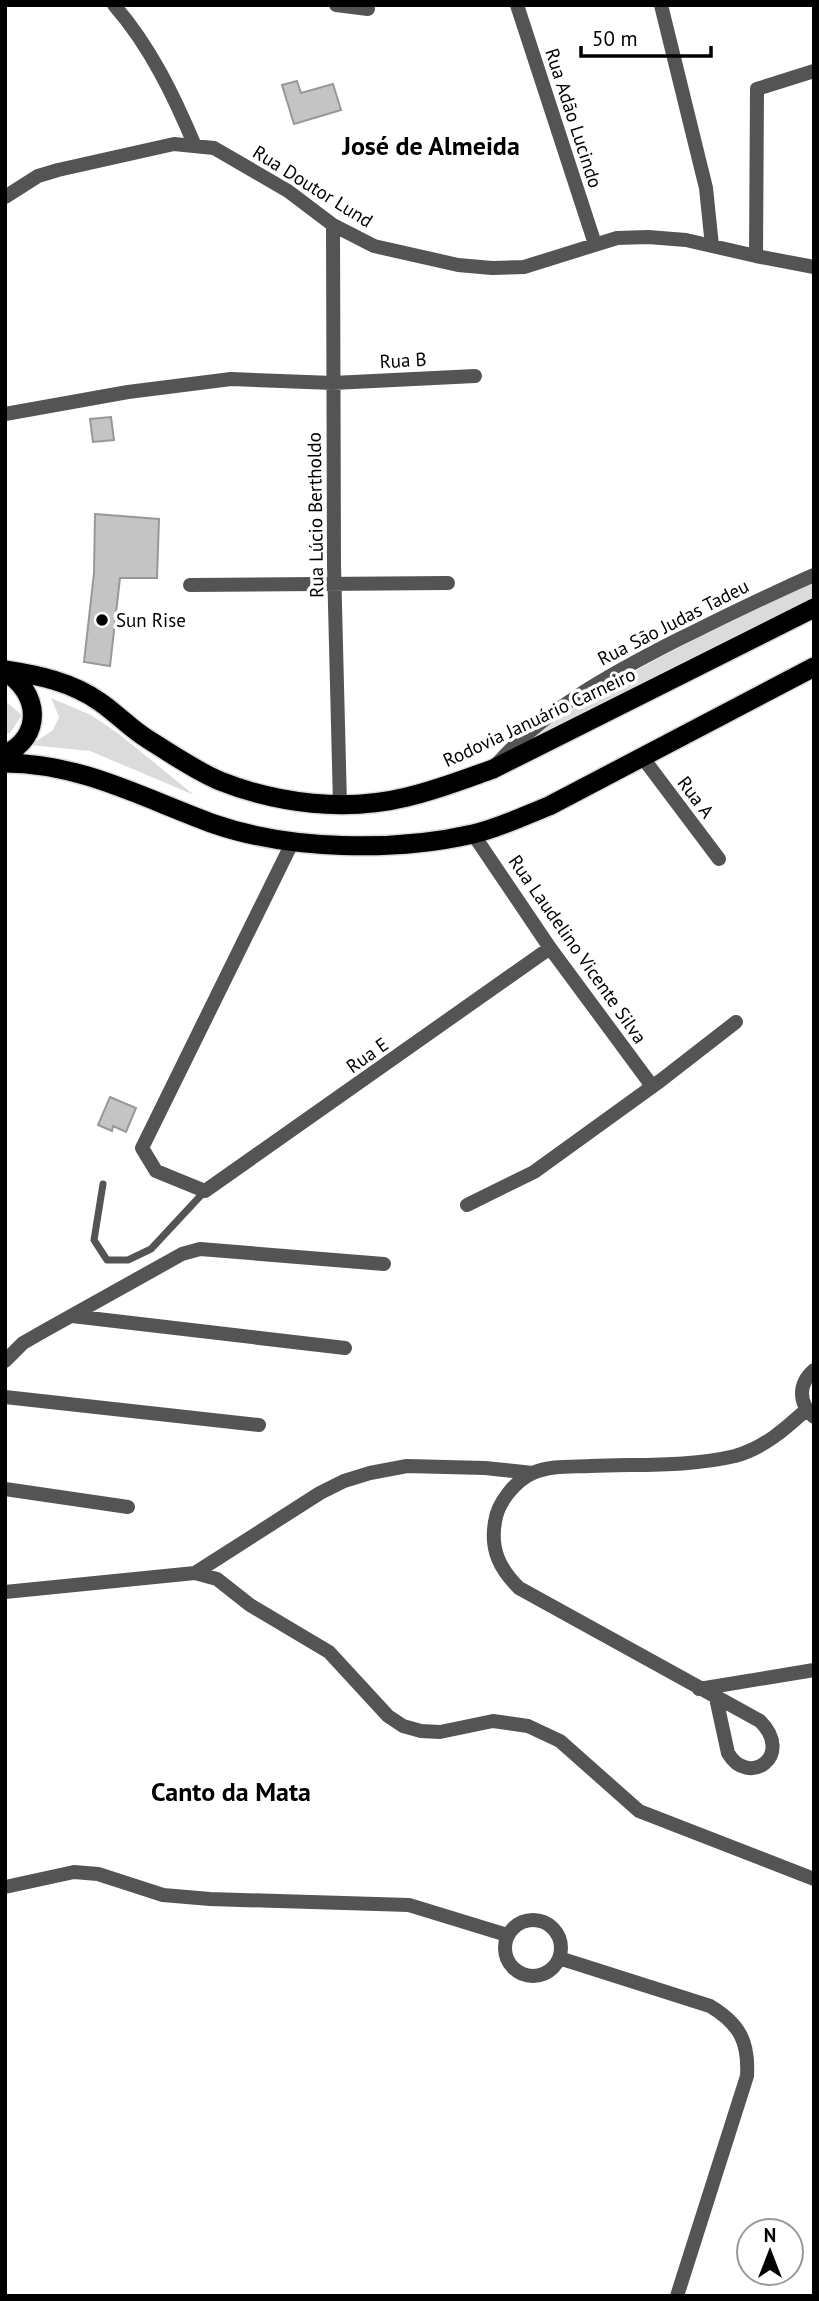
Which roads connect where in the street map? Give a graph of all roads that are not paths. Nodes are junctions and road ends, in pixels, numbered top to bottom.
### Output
1 (114, 5) edge
2 (336, 5) edge
3 (516, 5) edge
4 (661, 5) edge
5 (368, 9) dead end
6 (814, 71) edge
7 (195, 146) junction
8 (5, 197) edge
9 (333, 225) junction
10 (595, 244) junction
11 (712, 246) junction
12 (756, 256) junction
13 (814, 267) edge
14 (475, 376) dead end
15 (333, 383) junction
16 (5, 415) edge
17 (814, 575) edge
18 (335, 582) junction
19 (448, 583) dead end
20 (190, 585) dead end
21 (814, 608) edge
22 (814, 667) edge
23 (5, 671) edge
24 (5, 754) edge
25 (643, 758) junction
26 (5, 763) edge
27 (493, 769) junction
28 (340, 805) junction
29 (473, 834) junction
30 (293, 841) junction
31 (719, 859) dead end
32 (550, 948) junction
33 (736, 1022) dead end
34 (652, 1086) junction
35 (103, 1184) dead end
36 (205, 1191) junction
37 (467, 1205) dead end
38 (384, 1264) dead end
39 (71, 1316) junction
40 (345, 1348) dead end
41 (5, 1361) edge
42 (814, 1370) edge
43 (5, 1396) edge
44 (810, 1414) edge
45 (259, 1425) dead end
46 (533, 1473) junction
47 (5, 1489) edge
48 (128, 1507) dead end
49 (195, 1573) junction
50 (5, 1592) edge
51 (814, 1670) edge
52 (699, 1689) junction
53 (716, 1698) junction
54 (814, 1879) edge
55 (5, 1887) edge
56 (507, 1935) junction
57 (559, 1958) junction
58 (677, 2296) edge

1 - 7 street
2 - 5 street
3 - 10 street, Rua Adão Lucindo
4 - 11 street
6 - 12 street
7 - 8 street, Rua Doutor Lund
7 - 9 street, Rua Doutor Lund
9 - 10 street, Rua Doutor Lund
9 - 15 street, Rua Lúcio Bertholdo
10 - 11 street, Rua Doutor Lund
11 - 12 street, Rua Doutor Lund
12 - 13 street, Rua Doutor Lund
14 - 15 street, Rua B
15 - 16 street, Rua B
15 - 18 street, Rua Lúcio Bertholdo
17 - 27 street, Rua São Judas Tadeu
18 - 19 street
18 - 20 street
18 - 28 street, Rua Lúcio Bertholdo
21 - 27 highway, Rodovia Januário Carneiro
22 - 25 highway
23 - 24 highway
23 - 28 highway, Rodovia Januário Carneiro
25 - 29 highway
25 - 31 street, Rua A
26 - 30 highway
27 - 28 highway, Rodovia Januário Carneiro
29 - 30 highway
29 - 32 street, Rua Laudelino Vicente Silva
30 - 36 street
32 - 34 street, Rua Laudelino Vicente Silva
32 - 36 street, Rua E
33 - 34 street
34 - 37 street
35 - 36 lane
38 - 39 street
39 - 40 street
39 - 41 street
42 - 44 street
43 - 45 street
44 - 46 street
46 - 49 street
46 - 52 street
47 - 48 street
49 - 50 street
49 - 54 street
51 - 52 street
52 - 53 street
53 - 53 street
55 - 56 street
56 - 57 street
56 - 57 street
57 - 58 street

